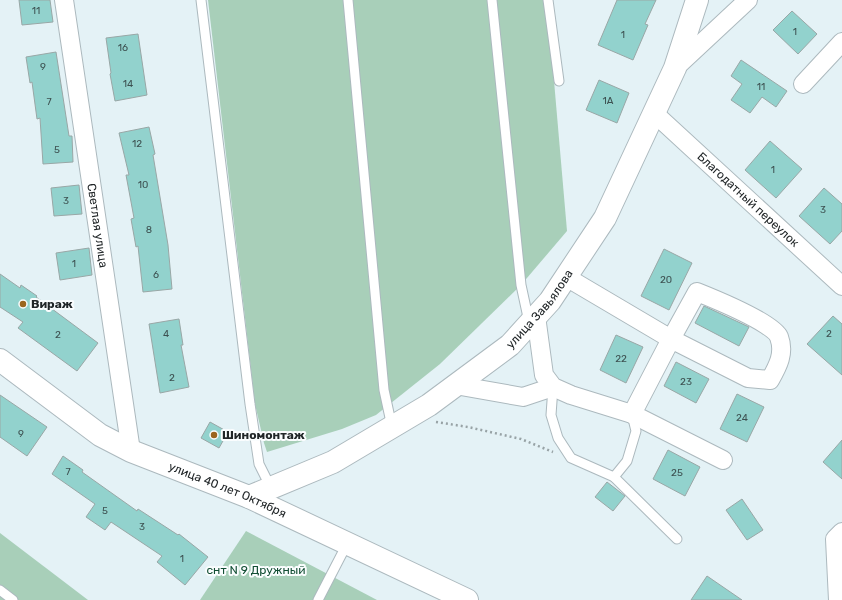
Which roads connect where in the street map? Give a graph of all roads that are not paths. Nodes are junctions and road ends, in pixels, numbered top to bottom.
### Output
1 (64, 0) edge
2 (202, 0) edge
3 (348, 0) edge
4 (492, 0) edge
5 (548, 0) edge
6 (697, 0) edge
7 (748, 0) edge
8 (842, 42) edge
9 (675, 68) junction
10 (559, 81) dead end
11 (803, 84) dead end
12 (654, 113) junction
13 (566, 277) junction
14 (842, 286) edge
15 (533, 320) junction
16 (671, 339) junction
17 (0, 360) edge
18 (455, 385) junction
19 (553, 387) junction
20 (632, 414) junction
21 (400, 422) junction
22 (131, 451) junction
23 (723, 460) dead end
24 (614, 477) junction
25 (271, 488) junction
26 (249, 497) junction
27 (842, 532) edge
28 (677, 540) dead end
29 (348, 542) junction
30 (0, 590) edge
31 (13, 600) edge
32 (318, 600) edge
33 (467, 600) edge
34 (838, 600) edge

1 - 22 street, Светлая улица
2 - 25 lane
3 - 21 lane
4 - 15 lane
5 - 10 lane
6 - 9 street, улица Завьялова
7 - 9 street
8 - 11 street
9 - 12 street, улица Завьялова
12 - 13 street, улица Завьялова
12 - 14 street, Благодатный переулок
13 - 15 street, улица Завьялова
13 - 16 street
15 - 18 street, улица Завьялова
15 - 19 street
16 - 16 street
16 - 20 street
17 - 22 street, улица 40 лет Октября
18 - 19 street
18 - 21 street, улица Завьялова
19 - 20 street
19 - 24 lane
20 - 23 street
20 - 24 lane
21 - 25 street, улица Завьялова
22 - 26 street, улица 40 лет Октября
24 - 28 lane
25 - 26 street, улица Завьялова
26 - 29 street, улица 40 лет Октября
27 - 34 street
29 - 32 lane
29 - 33 street, улица 40 лет Октября
30 - 31 lane

